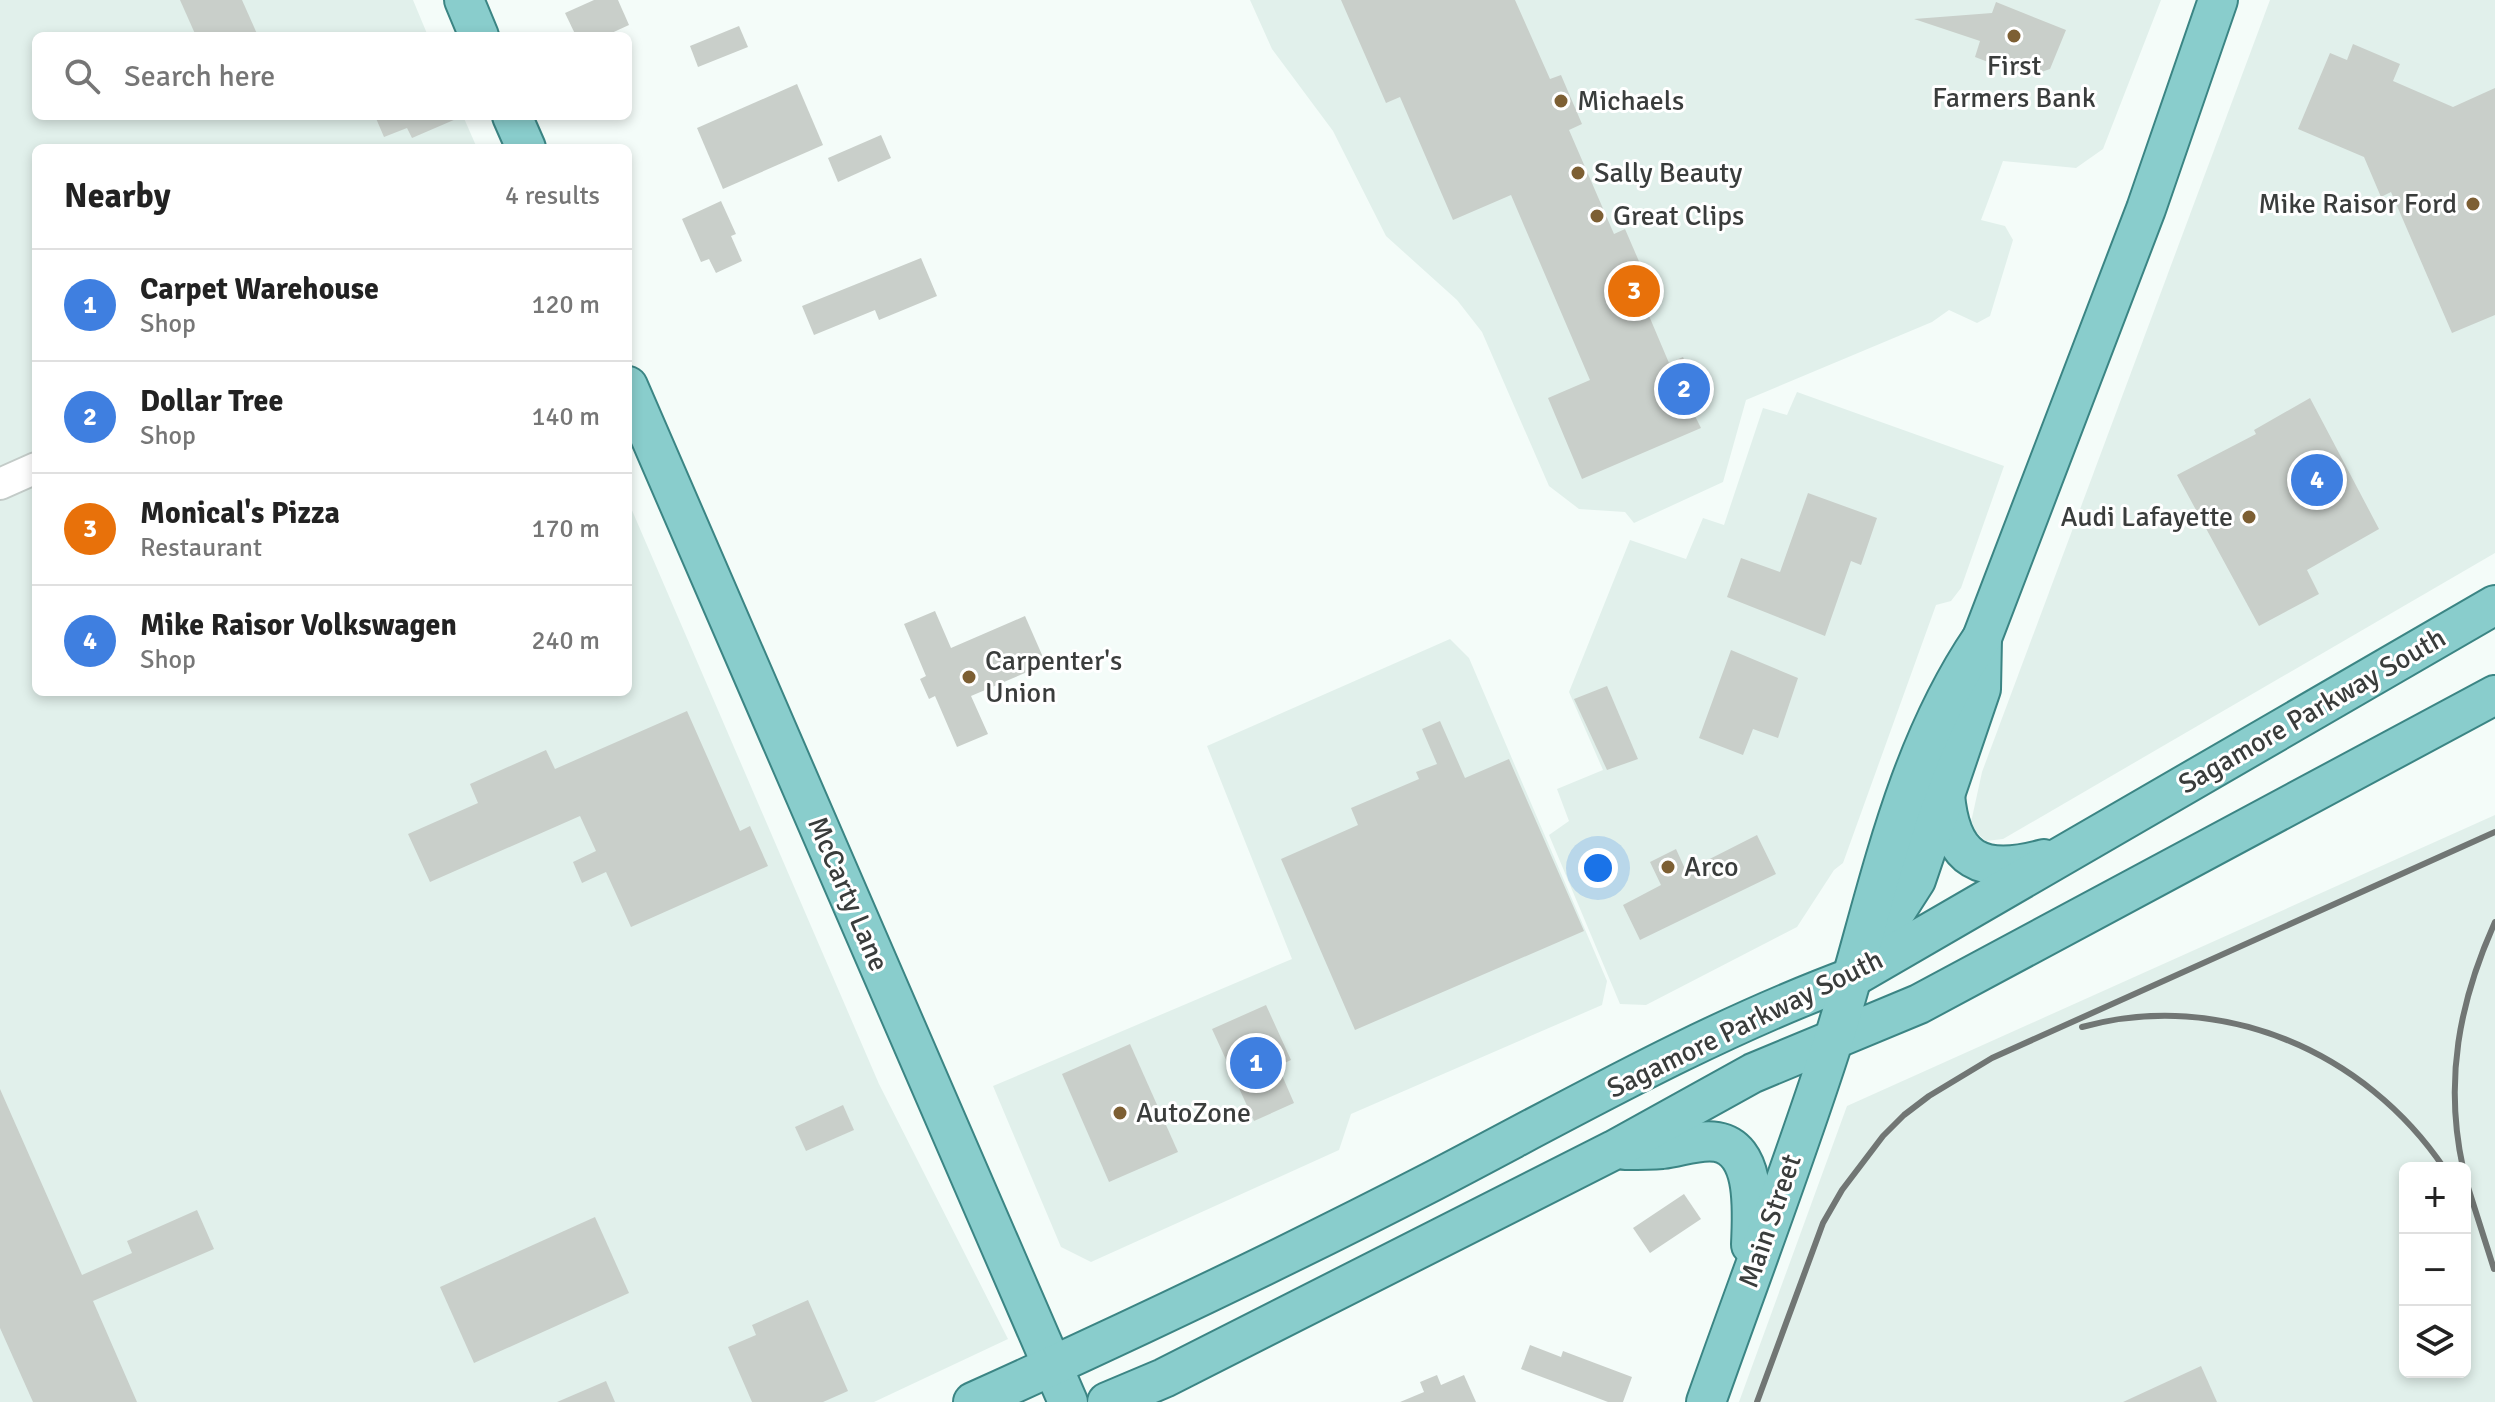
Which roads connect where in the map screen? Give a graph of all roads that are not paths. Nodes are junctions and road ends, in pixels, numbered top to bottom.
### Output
1 (464, 0) edge
2 (2218, 0) edge
3 (477, 32) edge
4 (514, 120) edge
5 (524, 144) edge
6 (632, 395) edge
7 (32, 470) edge
8 (0, 484) edge
9 (2495, 605) edge
10 (1982, 638) junction
11 (2495, 695) edge
12 (1945, 794) junction
13 (2066, 853) junction
14 (1853, 977) junction
15 (1833, 1040) junction
16 (1614, 1150) junction
17 (1749, 1282) junction
18 (1052, 1367) junction
19 (973, 1402) edge
20 (1068, 1402) edge
21 (1107, 1402) edge
22 (1706, 1402) edge

1 - 3 main road
2 - 10 main road
4 - 5 main road
6 - 18 main road, McCarty Lane
7 - 8 street
9 - 13 main road, Sagamore Parkway South
10 - 12 main road
10 - 14 main road
11 - 15 main road, Sagamore Parkway South
12 - 13 main road
12 - 14 main road
13 - 14 main road, Sagamore Parkway South
14 - 15 main road, Main Street
14 - 18 main road, Sagamore Parkway South
15 - 16 main road, Sagamore Parkway South
15 - 17 main road, Main Street
16 - 17 main road
16 - 21 main road, Sagamore Parkway South
17 - 22 main road, Main Street
18 - 19 main road, Sagamore Parkway South
18 - 20 main road, McCarty Lane

